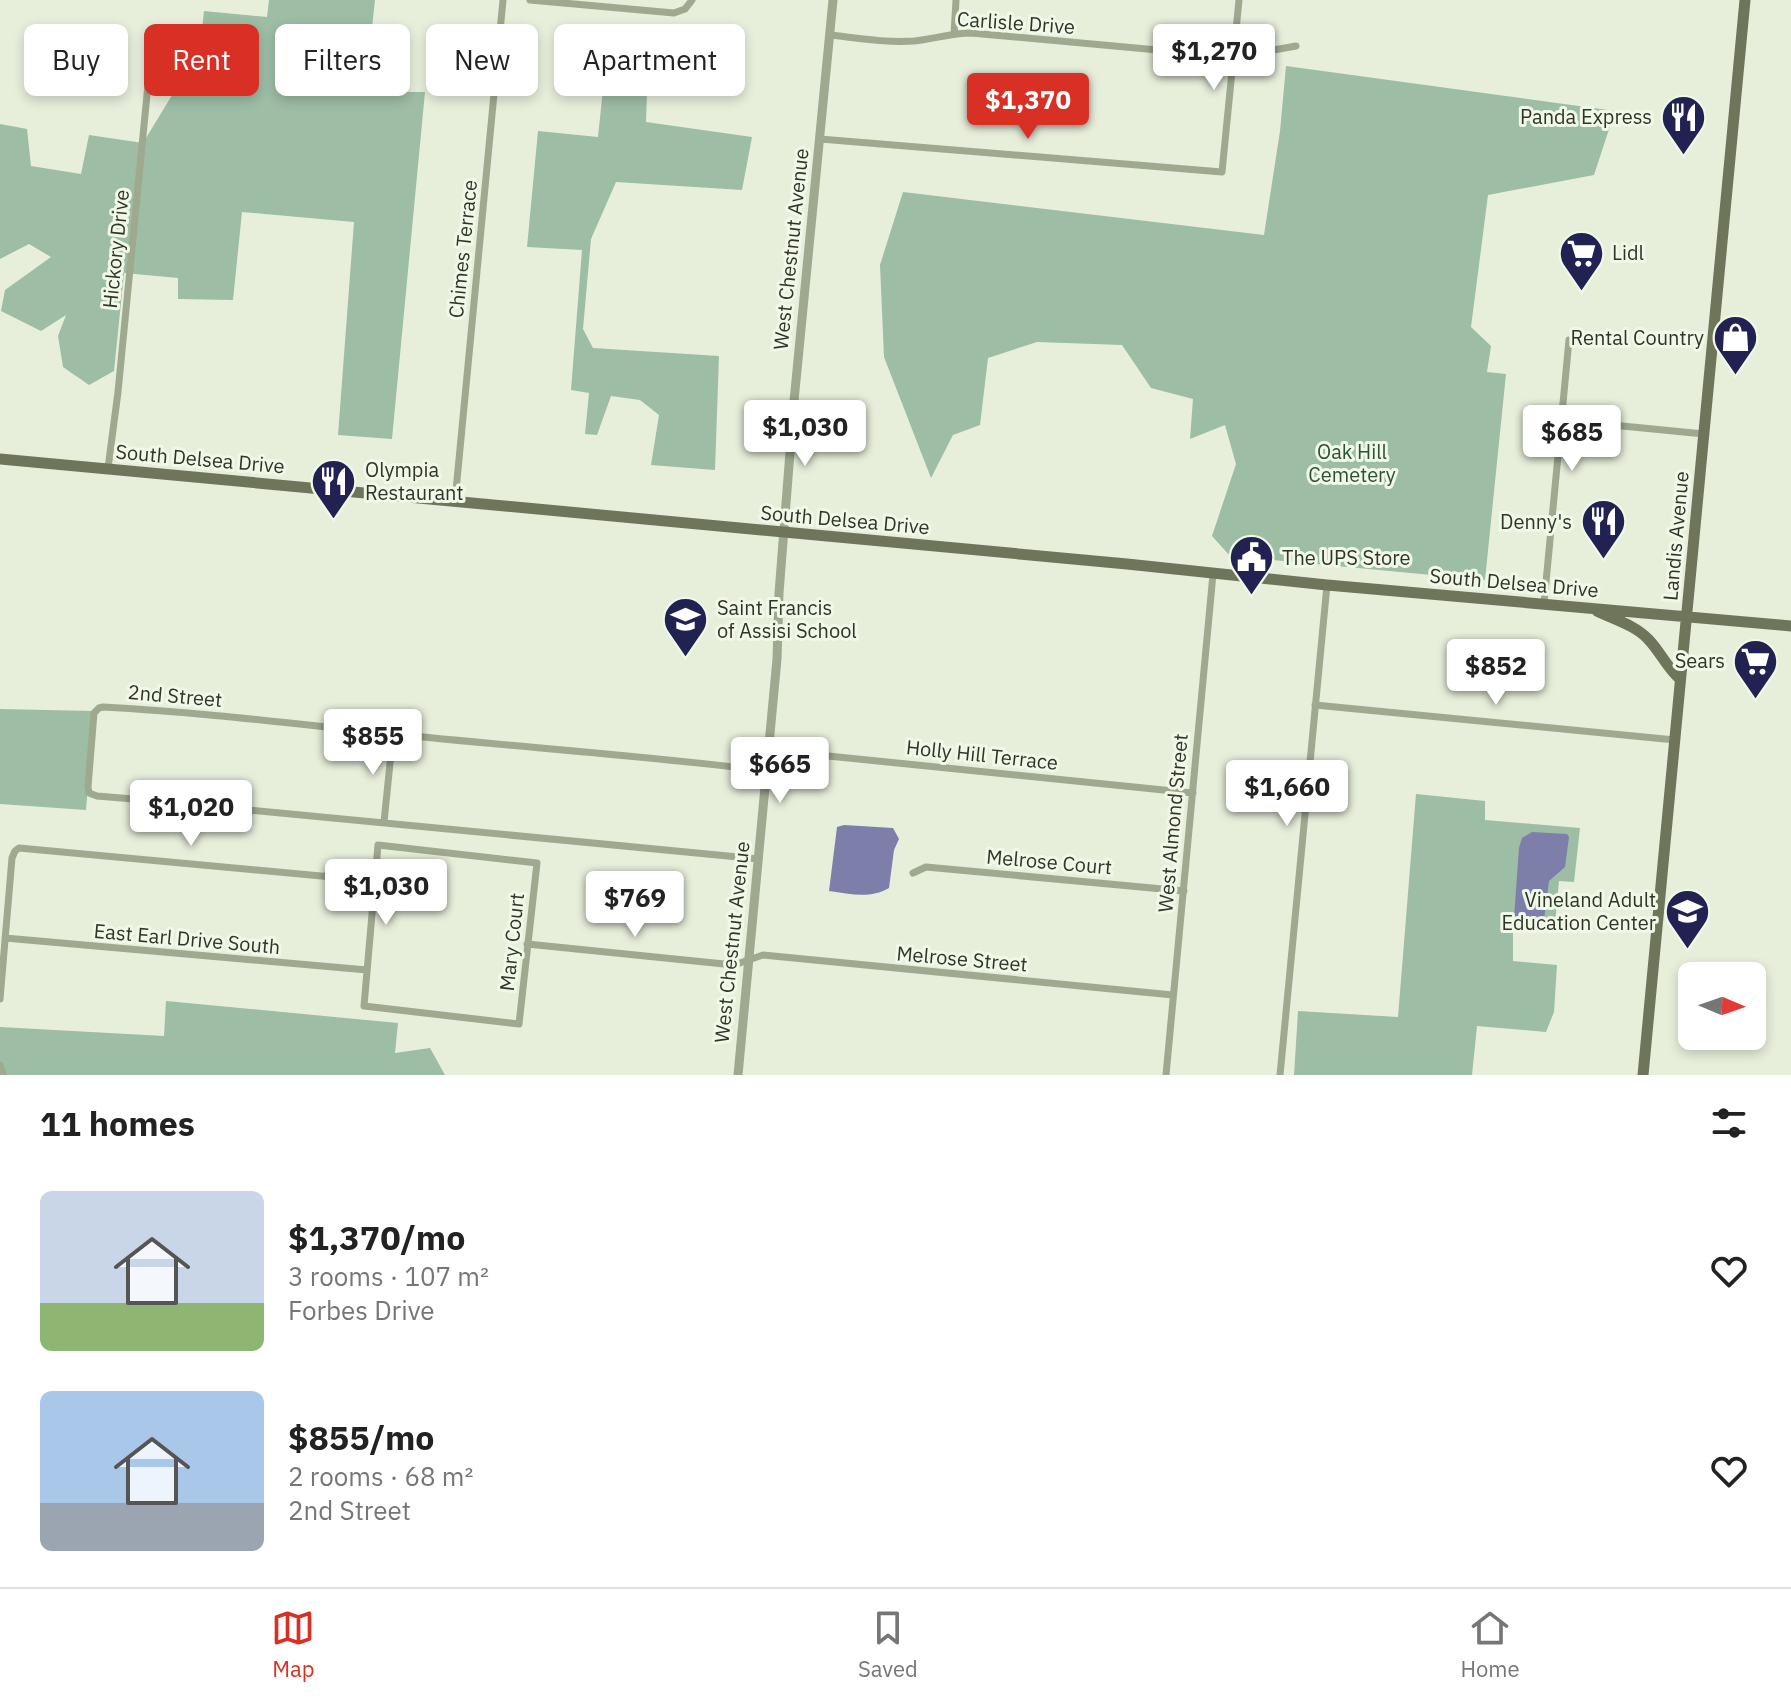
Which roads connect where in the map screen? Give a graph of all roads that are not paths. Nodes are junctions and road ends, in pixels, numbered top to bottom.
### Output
1 (503, 0) edge
2 (530, 0) edge
3 (692, 0) edge
4 (833, 0) edge
5 (956, 0) edge
6 (1239, 0) edge
7 (1745, 0) edge
8 (954, 34) junction
9 (830, 35) junction
10 (1296, 46) dead end
11 (1234, 57) junction
12 (147, 96) edge
13 (820, 139) junction
14 (1569, 340) dead end
15 (1561, 420) junction
16 (1704, 434) junction
17 (0, 459) edge
18 (108, 468) junction
19 (455, 501) junction
20 (783, 532) junction
21 (1213, 574) junction
22 (1327, 585) junction
23 (1544, 603) junction
24 (1589, 607) junction
25 (1687, 616) junction
26 (1791, 626) edge
27 (1680, 679) junction
28 (1315, 705) junction
29 (393, 734) junction
30 (1675, 740) junction
31 (769, 750) junction
32 (767, 771) junction
33 (1193, 793) junction
34 (384, 822) junction
35 (759, 859) junction
36 (913, 873) dead end
37 (375, 881) junction
38 (1184, 891) junction
39 (5, 938) junction
40 (527, 944) junction
41 (749, 959) junction
42 (367, 970) junction
43 (1173, 995) junction
44 (0, 999) edge
45 (0, 1065) edge
46 (3, 1075) edge
47 (738, 1075) edge
48 (1166, 1075) edge
49 (1280, 1075) edge
50 (1643, 1075) edge

1 - 19 street, Chimes Terrace
2 - 3 street
4 - 9 street, West Chestnut Avenue
5 - 8 street
6 - 11 street
7 - 16 main road, Landis Avenue
8 - 9 street, Carlisle Drive
8 - 11 street, Carlisle Drive
9 - 13 street, West Chestnut Avenue
10 - 11 street, Carlisle Drive
11 - 13 street
12 - 18 street, Hickory Drive
13 - 20 street, West Chestnut Avenue
14 - 15 street
15 - 16 street
15 - 23 street
16 - 25 main road, Landis Avenue
17 - 18 main road, South Delsea Drive
18 - 19 main road, South Delsea Drive
19 - 20 main road, South Delsea Drive
20 - 21 main road, South Delsea Drive
20 - 31 street, West Chestnut Avenue
21 - 22 main road, South Delsea Drive
21 - 33 street, West Almond Street
22 - 23 main road, South Delsea Drive
22 - 28 street
23 - 24 main road, South Delsea Drive
24 - 25 main road, South Delsea Drive
24 - 27 main road
25 - 26 main road, South Delsea Drive
25 - 27 main road, Landis Avenue
27 - 30 main road, Landis Avenue
28 - 30 street
28 - 49 street
29 - 32 street, 2nd Street
29 - 34 street
29 - 34 street, 2nd Street
30 - 50 main road, Landis Avenue
31 - 32 street, West Chestnut Avenue
31 - 33 street, Holly Hill Terrace
32 - 35 street, West Chestnut Avenue
33 - 38 street, West Almond Street
34 - 35 street, 2nd Street
35 - 41 street, West Chestnut Avenue
36 - 38 street, Melrose Court
37 - 39 street
37 - 40 street, Mary Court
37 - 42 street
38 - 43 street, West Almond Street
39 - 42 street, East Earl Drive South
39 - 44 street
40 - 41 street, Melrose Street
40 - 42 street, Mary Court
41 - 43 street, Melrose Street
41 - 47 street, West Chestnut Avenue
43 - 48 street, West Almond Street
45 - 46 street

